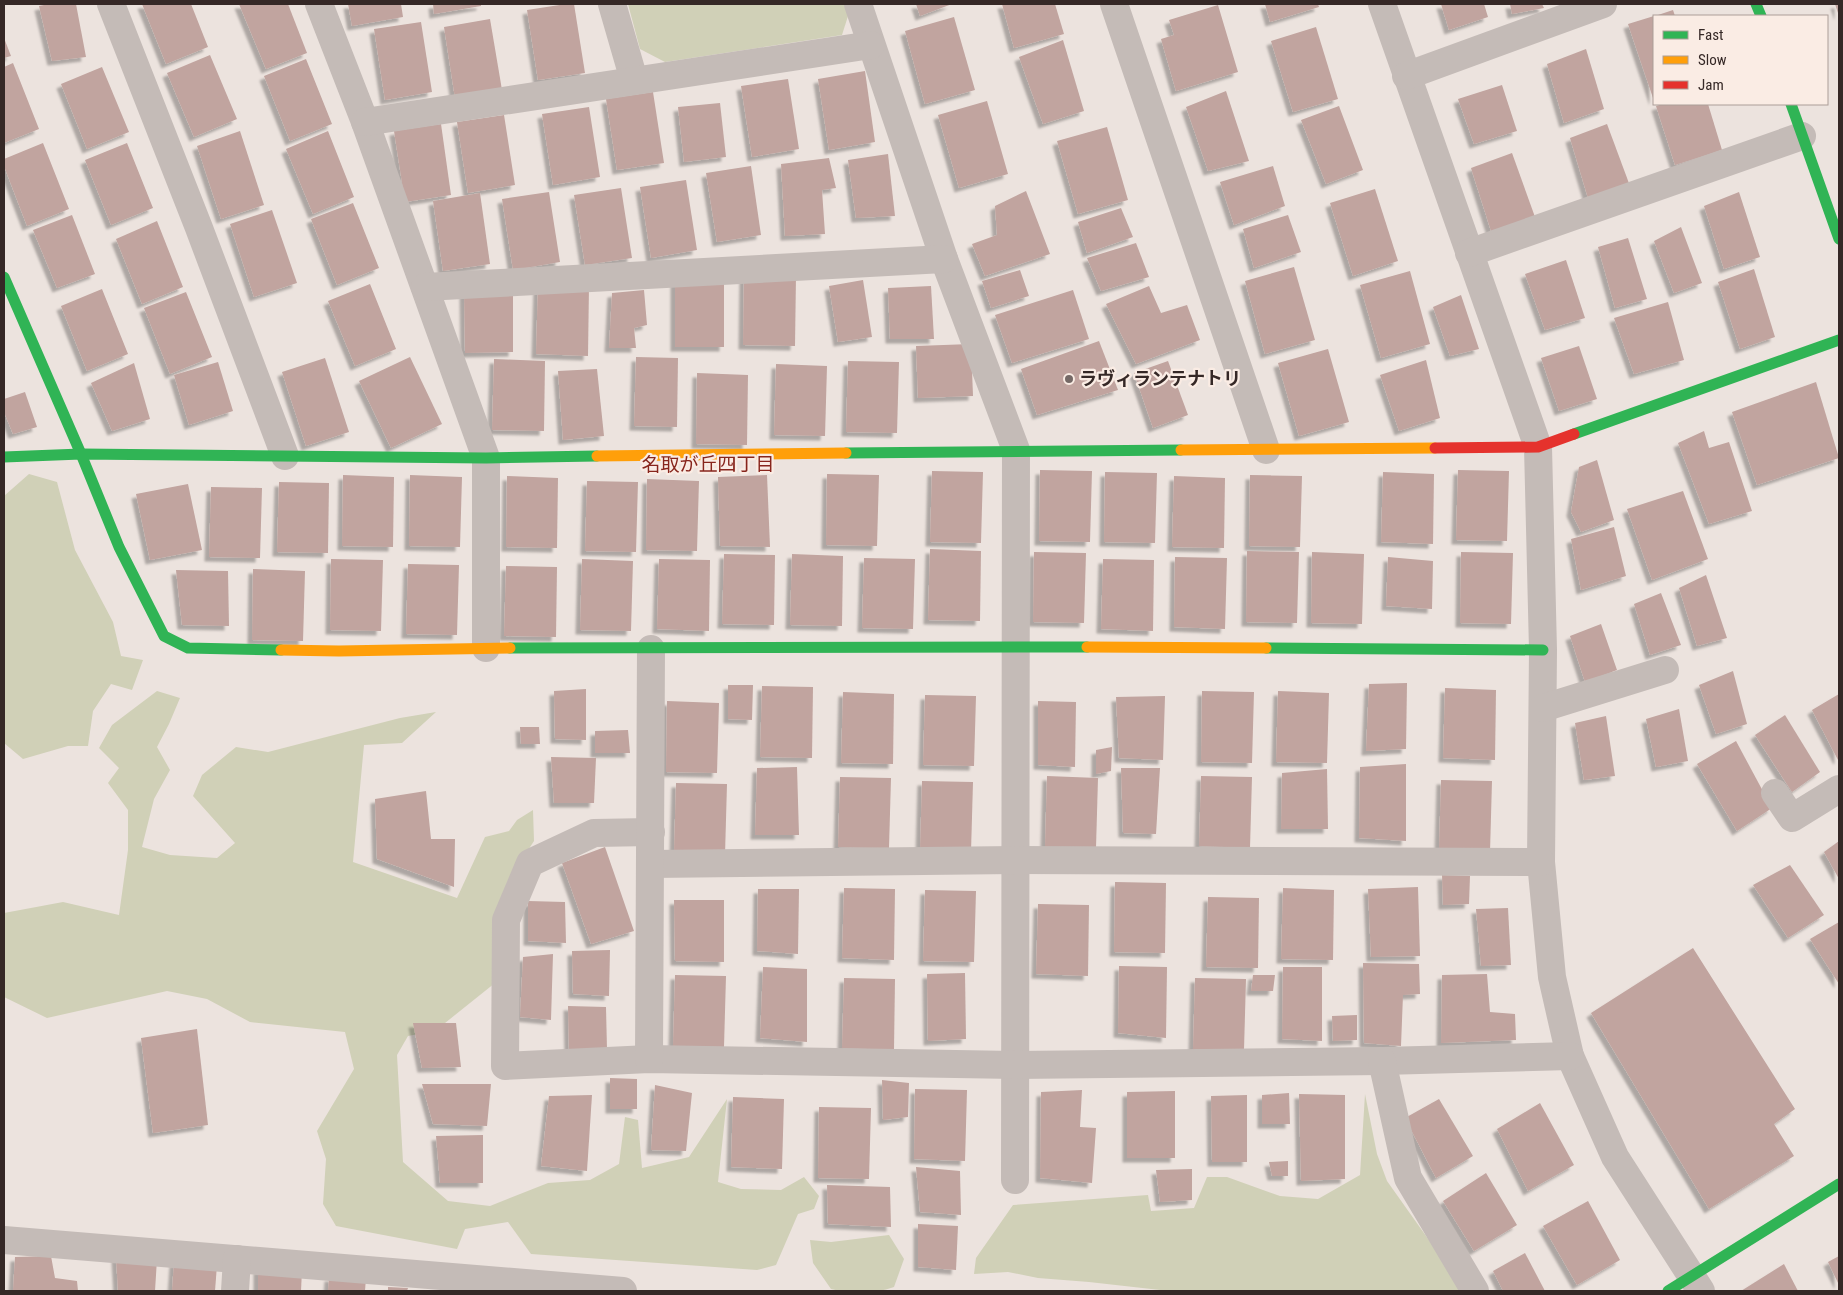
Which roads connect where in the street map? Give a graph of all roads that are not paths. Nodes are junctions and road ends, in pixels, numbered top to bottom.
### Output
1 (111, 4) edge
2 (319, 4) edge
3 (612, 4) edge
4 (858, 4) edge
5 (1114, 4) edge
6 (1382, 4) edge
7 (1603, 4) edge
8 (871, 45) junction
9 (1406, 76) junction
10 (634, 80) junction
11 (1791, 105) edge
12 (365, 122) junction
13 (1802, 136) junction
14 (1839, 239) edge
15 (1469, 253) junction
16 (944, 259) junction
17 (4, 277) edge
18 (425, 287) junction
19 (1839, 340) edge
20 (1538, 447) junction
21 (1016, 450) junction
22 (1266, 450) junction
23 (80, 454) junction
24 (286, 456) junction
25 (4, 457) edge
26 (486, 458) junction
27 (1016, 647) junction
28 (486, 648) junction
29 (651, 649) junction
30 (1543, 650) junction
31 (1665, 670) dead end
32 (1543, 708) junction
33 (1839, 789) edge
34 (1775, 792) dead end
35 (651, 832) junction
36 (1016, 860) junction
37 (1541, 862) junction
38 (651, 864) junction
39 (1570, 1056) junction
40 (649, 1059) junction
41 (1382, 1061) junction
42 (1015, 1065) junction
43 (1015, 1180) dead end
44 (1839, 1184) edge
45 (4, 1240) edge
46 (237, 1259) junction
47 (1697, 1284) edge
48 (235, 1291) edge
49 (595, 1291) edge
50 (623, 1291) edge
51 (1475, 1291) edge
52 (1668, 1291) edge

1 - 24 street
2 - 12 street
3 - 10 street
4 - 8 street
5 - 22 street
6 - 9 street
7 - 9 street
8 - 10 street
8 - 16 street
9 - 15 street
10 - 12 street
11 - 13 street
12 - 18 street
13 - 14 street
13 - 15 street
15 - 20 street
16 - 18 street
16 - 21 street
17 - 23 street
18 - 26 street
19 - 20 street
20 - 22 street
20 - 30 street
21 - 22 street
21 - 26 street
21 - 27 street
23 - 24 street
23 - 25 street
23 - 28 street
24 - 26 street
26 - 28 street
27 - 29 street
27 - 30 street
27 - 36 street
28 - 29 street
29 - 35 street
30 - 32 street
31 - 32 street
32 - 37 street
33 - 34 street
35 - 38 street
35 - 40 street
36 - 37 street
36 - 38 street
36 - 42 street
37 - 39 street
38 - 40 street
39 - 41 street
39 - 47 street
40 - 42 street
41 - 42 street
41 - 51 street
42 - 43 street
44 - 47 street
45 - 46 street
46 - 48 street
46 - 49 street
47 - 52 street
49 - 50 street

